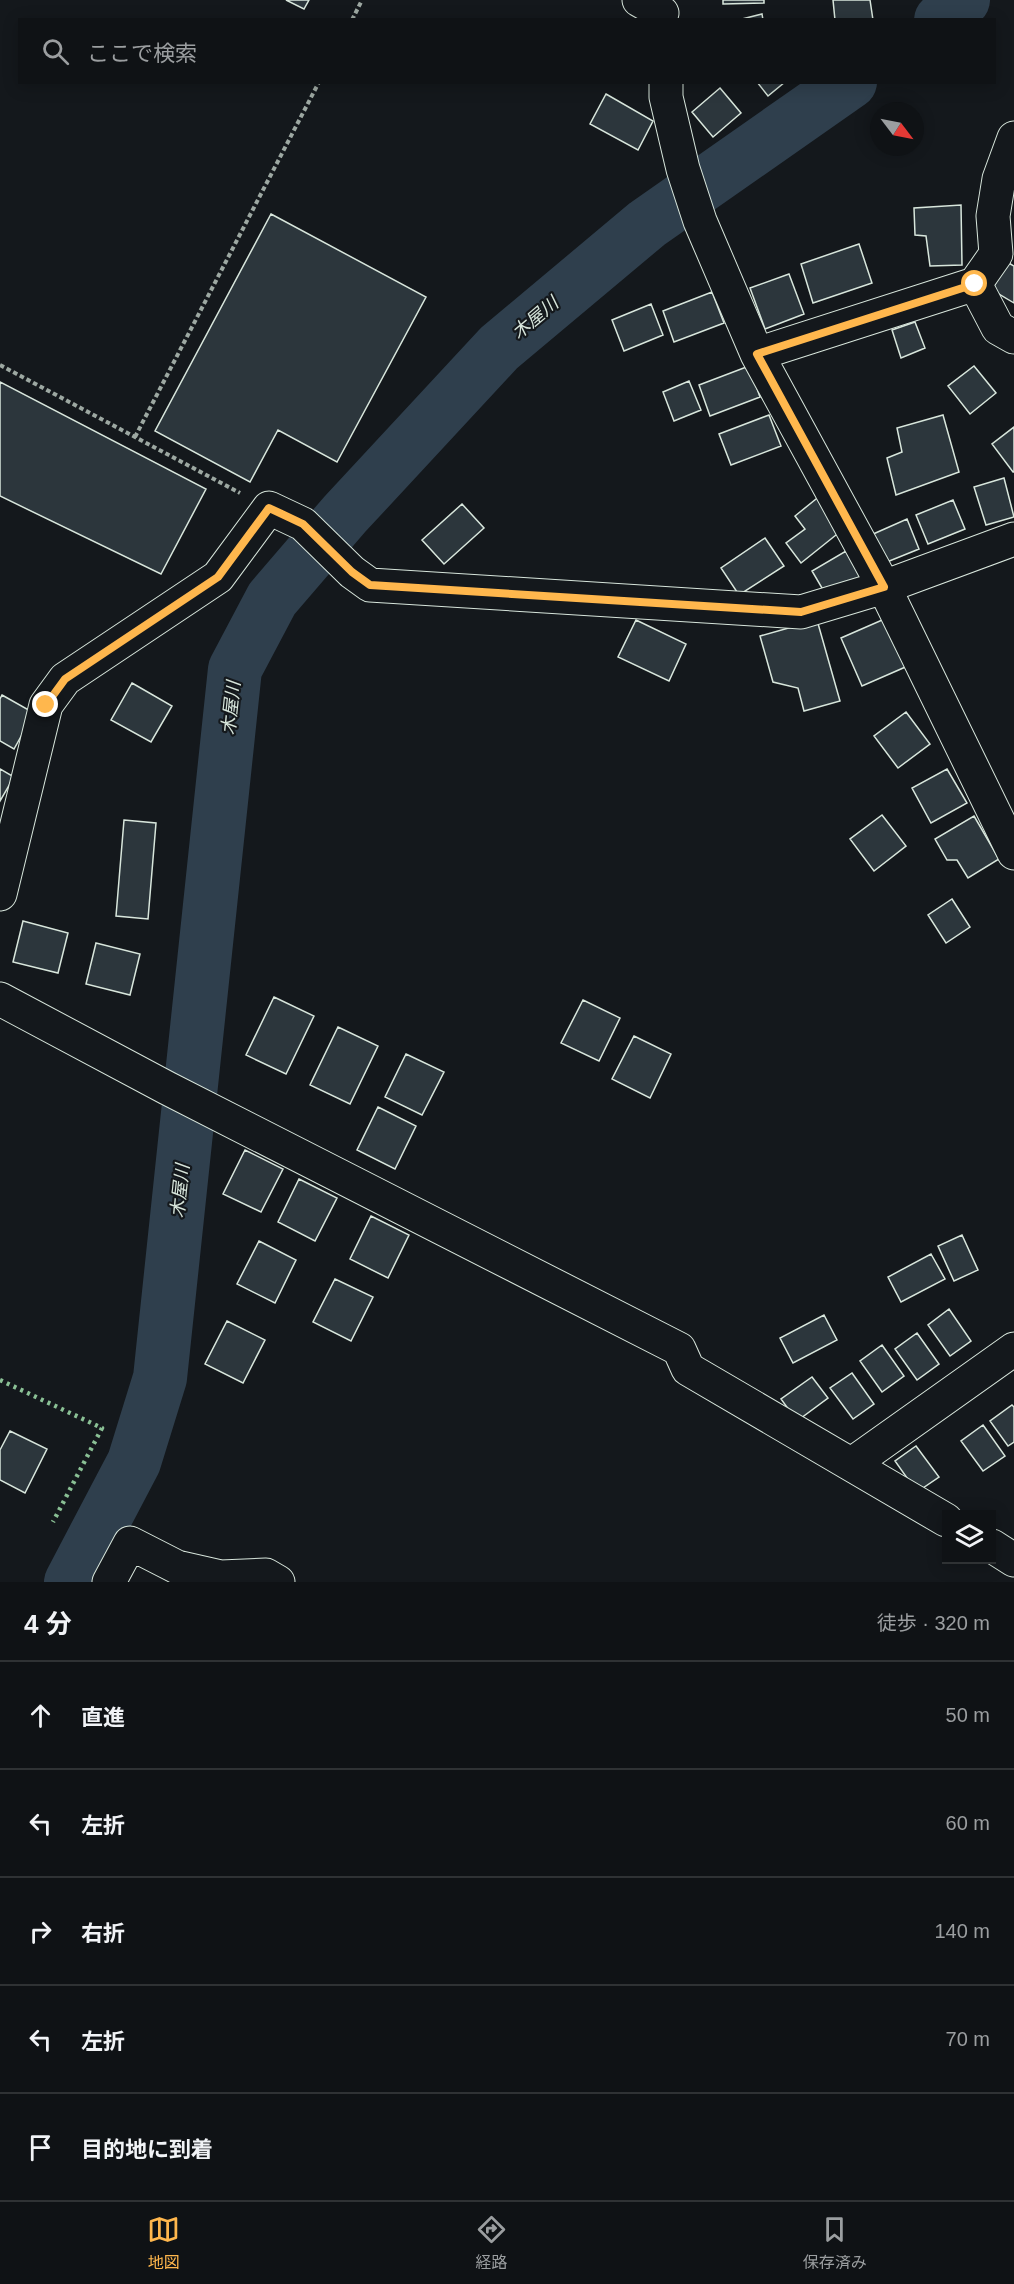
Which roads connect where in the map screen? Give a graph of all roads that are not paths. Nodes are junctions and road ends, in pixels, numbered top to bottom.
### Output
1 (666, 84) edge
2 (1014, 138) edge
3 (975, 284) junction
4 (1014, 337) edge
5 (757, 354) junction
6 (1014, 539) edge
7 (884, 587) junction
8 (1014, 853) edge
9 (0, 894) edge
10 (0, 999) edge
11 (1014, 1349) edge
12 (852, 1464) junction
13 (942, 1518) edge
14 (996, 1549) edge
15 (1014, 1560) edge
16 (109, 1582) edge
17 (278, 1582) edge

1 - 5 street
2 - 3 street
3 - 4 street
3 - 5 street
5 - 7 street
6 - 7 street
7 - 8 street
7 - 9 street
10 - 12 street
11 - 12 street
12 - 13 street
14 - 15 street
16 - 17 street

